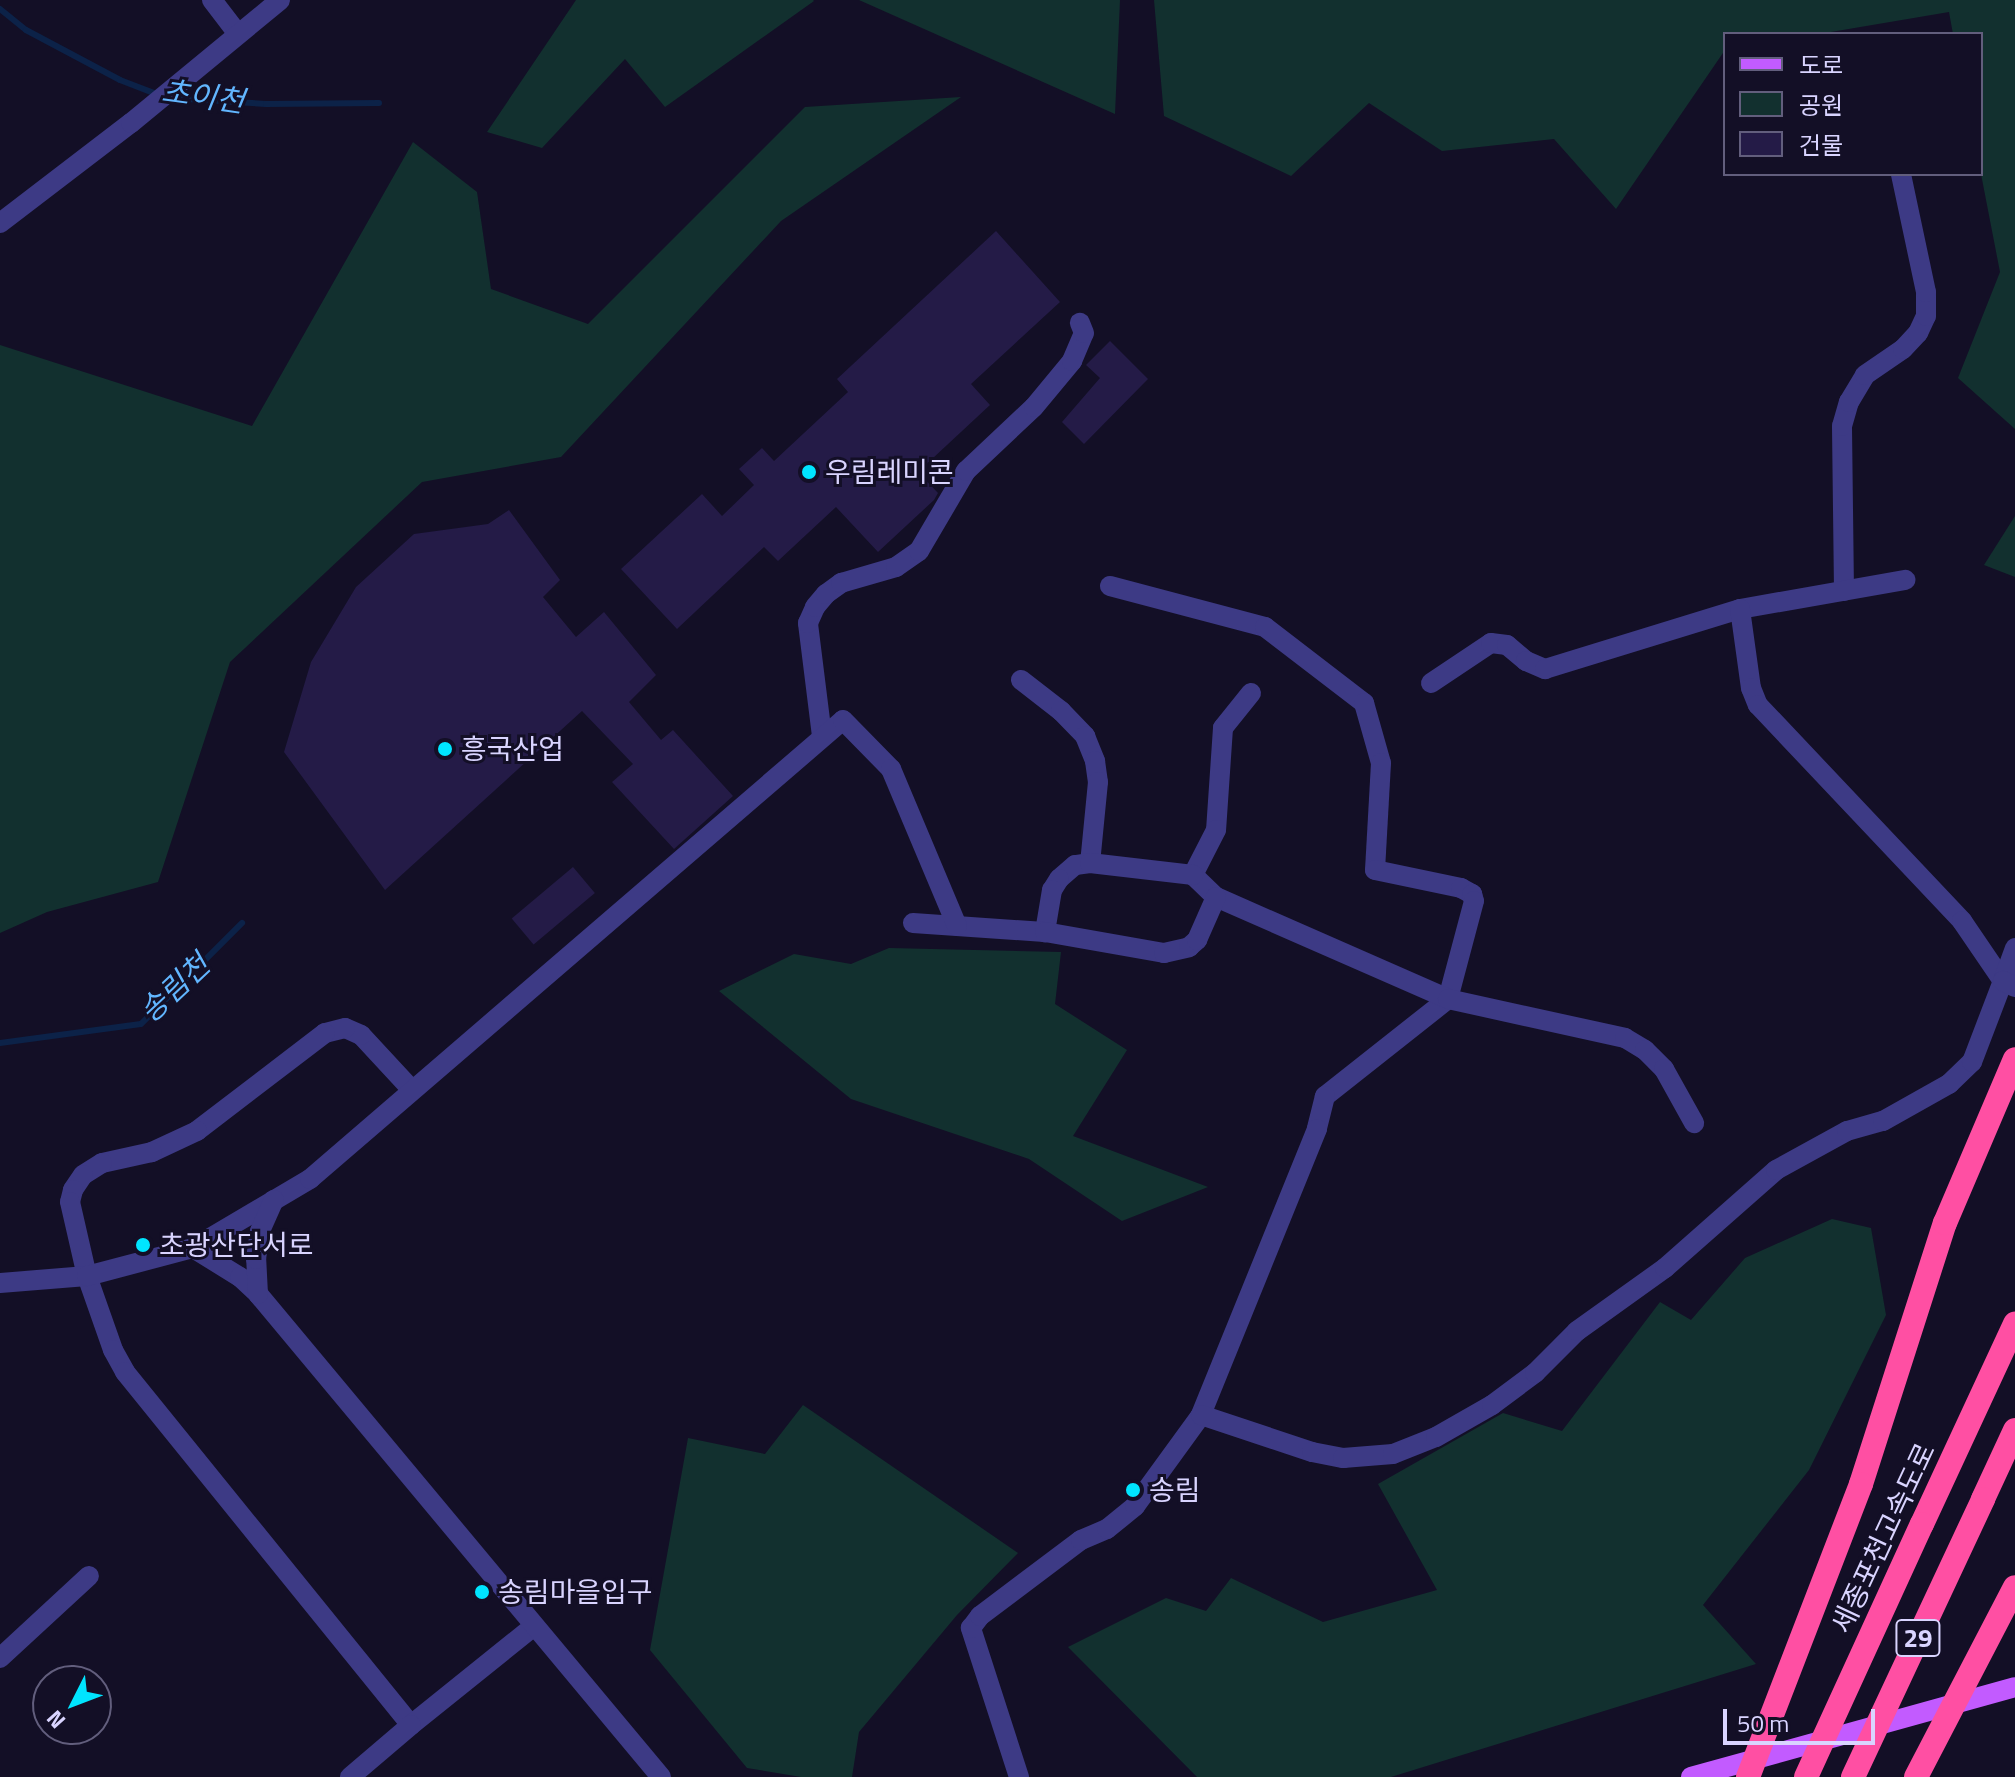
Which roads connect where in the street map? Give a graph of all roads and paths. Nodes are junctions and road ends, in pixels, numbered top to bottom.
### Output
1 (212, 0) edge
2 (280, 0) edge
3 (238, 34) junction
4 (1901, 176) edge
5 (0, 223) edge
6 (1080, 323) dead end
7 (1905, 580) dead end
8 (1110, 586) dead end
9 (1844, 591) junction
10 (1740, 609) junction
11 (1021, 680) dead end
12 (1431, 683) dead end
13 (1251, 693) dead end
14 (822, 736) junction
15 (1090, 863) junction
16 (1193, 875) junction
17 (1216, 897) junction
18 (913, 923) dead end
19 (957, 926) junction
20 (1045, 932) junction
21 (2015, 948) edge
22 (2009, 984) edge
23 (1448, 999) junction
24 (2015, 1059) edge
25 (412, 1090) junction
26 (1694, 1123) dead end
27 (274, 1200) junction
28 (193, 1248) junction
29 (87, 1276) junction
30 (0, 1283) edge
31 (258, 1294) junction
32 (2015, 1324) edge
33 (1201, 1415) junction
34 (2015, 1430) edge
35 (2009, 1446) edge
36 (89, 1576) dead end
37 (2015, 1587) edge
38 (534, 1626) junction
39 (0, 1658) edge
40 (2015, 1687) edge
41 (411, 1725) junction
42 (350, 1777) edge
43 (661, 1777) edge
44 (1019, 1777) edge
45 (1691, 1777) edge
46 (1748, 1777) edge
47 (1806, 1777) edge
48 (1853, 1777) edge
49 (1916, 1777) edge

1 - 3 street
2 - 3 street
3 - 5 street
4 - 9 street
6 - 14 street
7 - 9 street
8 - 23 street
9 - 10 street
10 - 12 street
10 - 22 street
11 - 15 street
13 - 16 street
14 - 19 street
14 - 25 street
15 - 16 street
15 - 20 street
16 - 17 street
17 - 20 street
17 - 23 street
18 - 19 street
19 - 20 street
21 - 22 street
22 - 33 street
23 - 26 street
23 - 33 street
24 - 46 highway, bridge
25 - 27 street
25 - 29 street
27 - 28 street
27 - 31 street
28 - 29 street
28 - 31 street
29 - 30 street
29 - 41 street
31 - 38 street
32 - 47 highway, 세종포천고속도로 / 29, bridge
33 - 44 street
34 - 35 highway, 29
35 - 48 highway, 29, bridge
36 - 39 street
37 - 49 highway, bridge
38 - 41 street
38 - 43 street
40 - 45 main road
41 - 42 street

